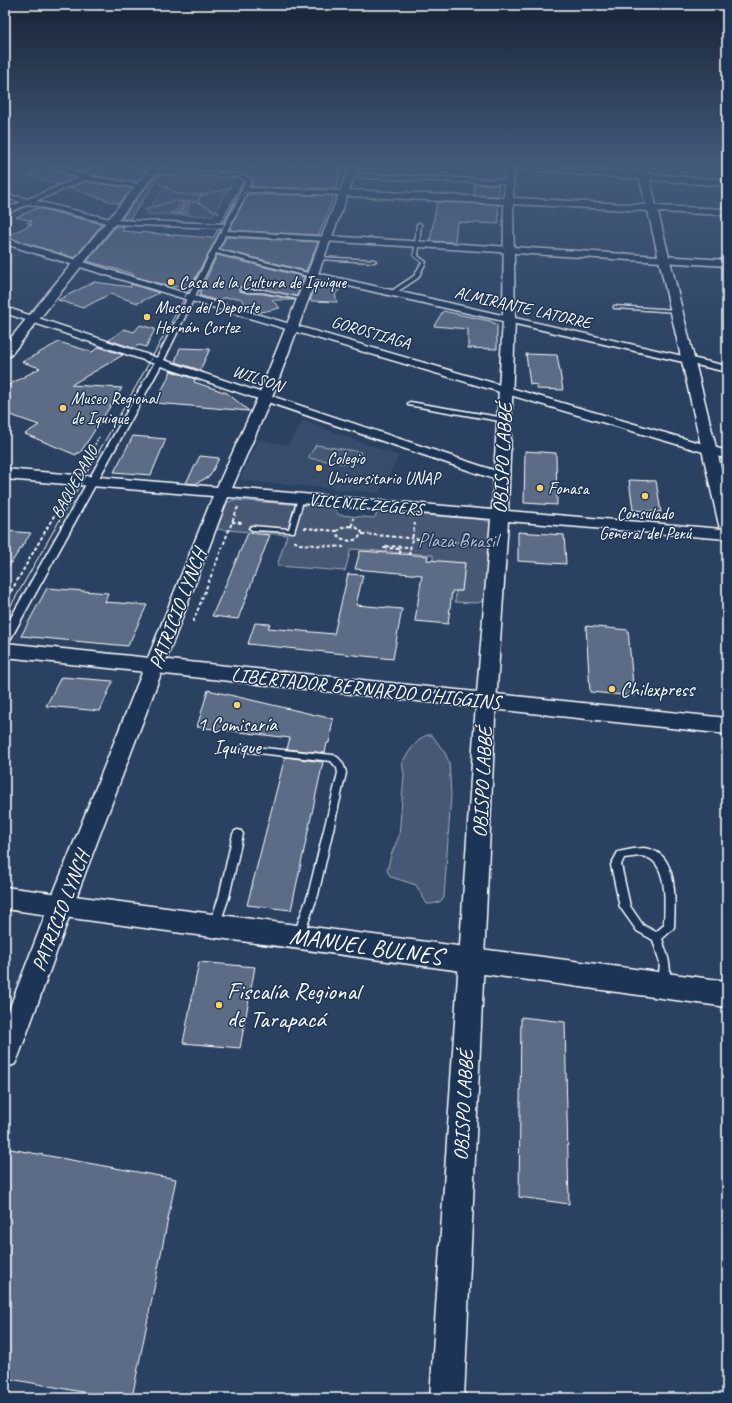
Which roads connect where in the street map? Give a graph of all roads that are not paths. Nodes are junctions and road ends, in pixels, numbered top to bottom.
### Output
1 (103, 231) edge
2 (224, 231) edge
3 (242, 231) edge
4 (329, 231) edge
5 (418, 231) edge
6 (509, 231) edge
7 (659, 231) edge
8 (326, 239) junction
9 (5, 241) edge
10 (416, 245) junction
11 (508, 250) junction
12 (214, 251) junction
13 (319, 258) junction
14 (665, 259) junction
15 (374, 261) dead end
16 (78, 263) junction
17 (727, 263) edge
18 (312, 275) junction
19 (242, 289) dead end
20 (392, 293) junction
21 (190, 298) junction
22 (303, 299) junction
23 (616, 307) dead end
24 (5, 310) edge
25 (677, 311) junction
26 (33, 319) junction
27 (509, 320) junction
28 (292, 328) junction
29 (5, 353) edge
30 (688, 361) junction
31 (159, 362) junction
32 (727, 369) edge
33 (506, 390) junction
34 (265, 397) junction
35 (410, 404) dead end
36 (504, 420) junction
37 (710, 450) junction
38 (727, 455) edge
39 (5, 474) edge
40 (501, 476) junction
41 (91, 481) junction
42 (232, 492) junction
43 (301, 498) junction
44 (499, 515) junction
45 (727, 525) edge
46 (252, 528) dead end
47 (727, 534) edge
48 (5, 638) edge
49 (5, 650) edge
50 (155, 666) junction
51 (487, 701) junction
52 (727, 726) edge
53 (243, 749) dead end
54 (238, 834) dead end
55 (5, 898) edge
56 (62, 906) junction
57 (214, 926) junction
58 (298, 937) junction
59 (657, 937) junction
60 (471, 960) junction
61 (663, 986) junction
62 (727, 994) edge
63 (5, 1055) edge
64 (447, 1398) edge

1 - 16 street
2 - 12 street, BAQUEDANO
3 - 8 street
4 - 8 street, PATRICIO LYNCH
5 - 10 lane
6 - 11 street, OBISPO LABBÉ
7 - 14 street
8 - 10 street
8 - 13 street, PATRICIO LYNCH
9 - 16 street, GOROSTIAGA
10 - 11 street
10 - 20 lane
11 - 14 street
11 - 27 street, OBISPO LABBÉ
12 - 18 street
12 - 21 street, BAQUEDANO
13 - 15 lane
13 - 18 street, PATRICIO LYNCH
14 - 17 street
14 - 25 street
16 - 21 street, GOROSTIAGA
16 - 26 street
18 - 20 street, ALMIRANTE LATORRE
18 - 22 street, PATRICIO LYNCH
19 - 22 lane
20 - 27 street, ALMIRANTE LATORRE
21 - 28 street, GOROSTIAGA
21 - 31 street, BAQUEDANO
22 - 28 street, PATRICIO LYNCH
23 - 25 lane
24 - 26 street, WILSON
25 - 30 street
26 - 29 street
26 - 31 street, WILSON
27 - 30 street, ALMIRANTE LATORRE
27 - 33 street, OBISPO LABBÉ
28 - 33 street, GOROSTIAGA
28 - 34 street, PATRICIO LYNCH
30 - 32 street, ALMIRANTE LATORRE
30 - 37 street
31 - 34 street, WILSON
31 - 41 street, BAQUEDANO
33 - 36 street, OBISPO LABBÉ
33 - 37 street, GOROSTIAGA
34 - 40 street, WILSON
34 - 42 street, PATRICIO LYNCH
35 - 36 lane
36 - 40 street, OBISPO LABBÉ
37 - 38 street, GOROSTIAGA
37 - 45 street
39 - 41 street, VICENTE ZEGERS
40 - 44 street, OBISPO LABBÉ
41 - 42 street, VICENTE ZEGERS
41 - 48 street, BAQUEDANO
42 - 43 street, VICENTE ZEGERS
42 - 50 street, PATRICIO LYNCH
43 - 44 street, VICENTE ZEGERS
43 - 46 lane
44 - 47 street, VICENTE ZEGERS
44 - 51 street, OBISPO LABBÉ
49 - 50 main road, LIBERTADOR BERNARDO O'HIGGINS
50 - 51 main road, LIBERTADOR BERNARDO O'HIGGINS
50 - 56 street, PATRICIO LYNCH
51 - 52 main road, LIBERTADOR BERNARDO O'HIGGINS
51 - 60 street, OBISPO LABBÉ
53 - 58 lane
54 - 57 lane
55 - 56 main road, MANUEL BULNES
56 - 57 main road, MANUEL BULNES
56 - 63 street, PATRICIO LYNCH
57 - 58 main road, MANUEL BULNES
58 - 60 main road, MANUEL BULNES
59 - 59 lane
59 - 61 lane
60 - 61 main road, MANUEL BULNES
60 - 64 street, OBISPO LABBÉ
61 - 62 main road, MANUEL BULNES

